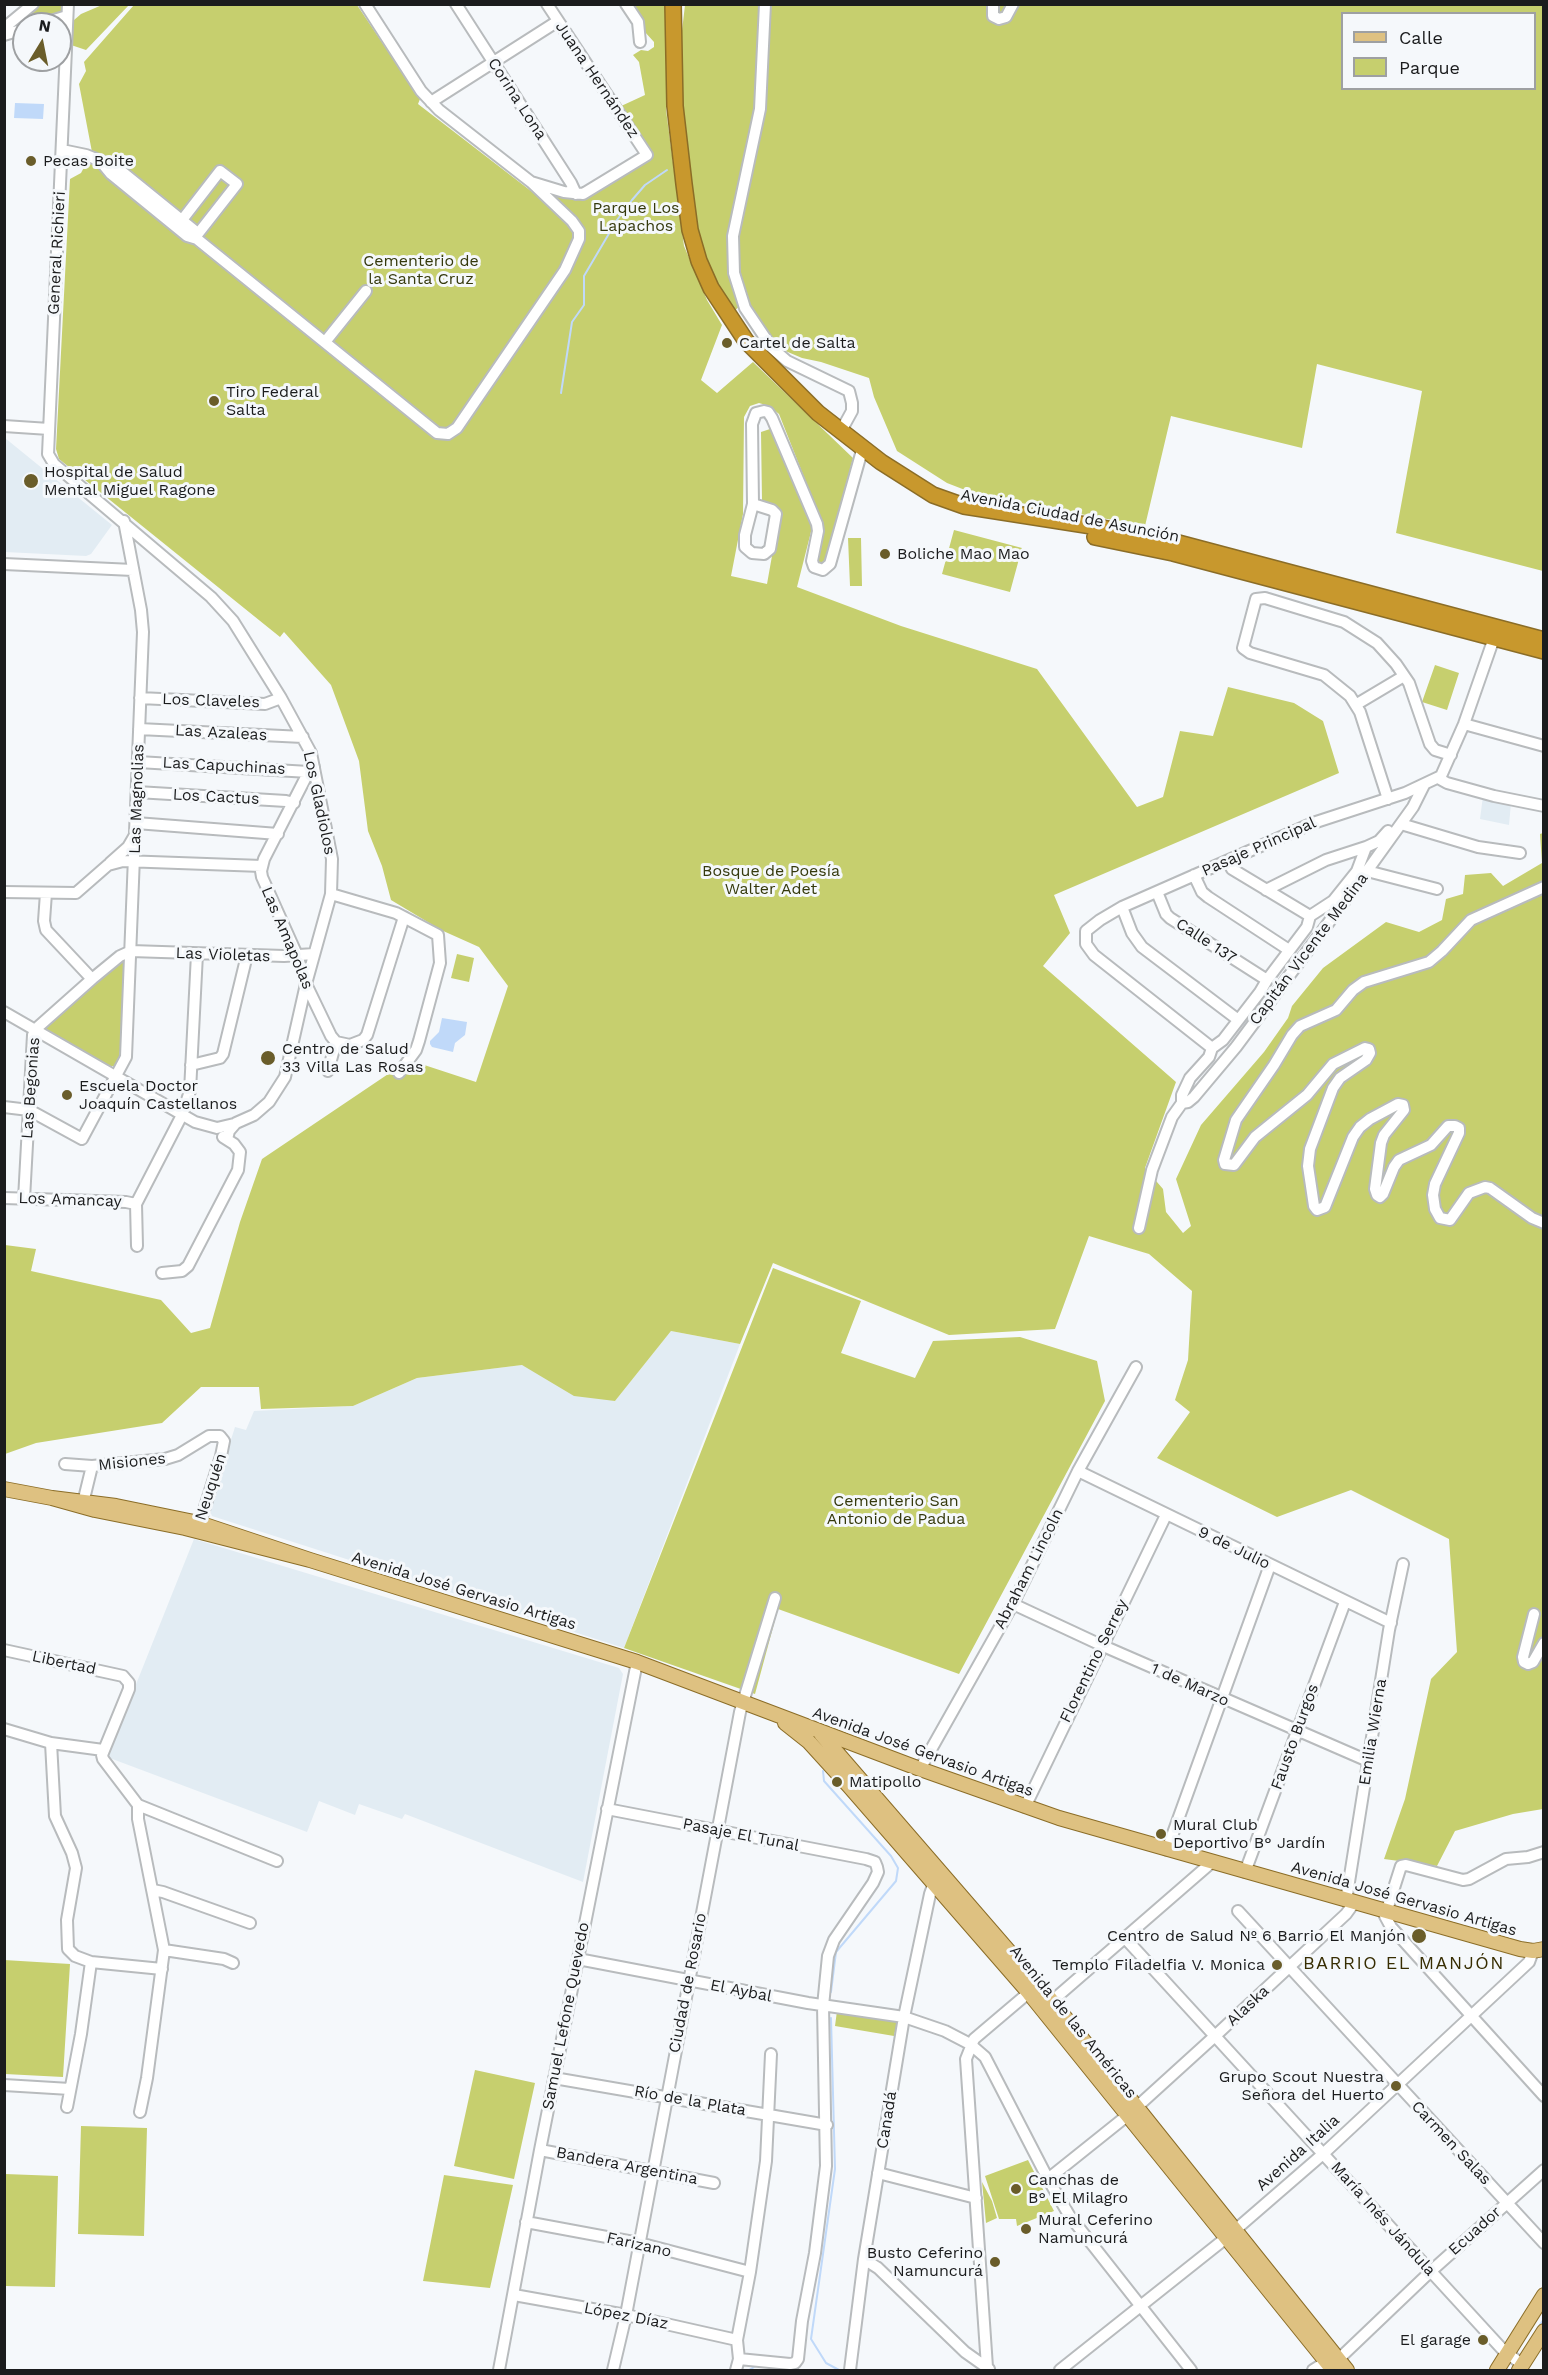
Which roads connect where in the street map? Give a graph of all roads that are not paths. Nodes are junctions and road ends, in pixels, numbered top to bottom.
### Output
1 (33, 4) edge
2 (365, 4) edge
3 (456, 4) edge
4 (547, 4) edge
5 (626, 4) edge
6 (765, 4) edge
7 (993, 4) edge
8 (1013, 4) edge
9 (673, 5) edge
10 (558, 21) junction
11 (4, 28) edge
12 (640, 42) dead end
13 (494, 64) junction
14 (65, 72) edge
15 (431, 102) junction
16 (62, 150) junction
17 (102, 163) junction
18 (531, 182) junction
19 (576, 194) junction
20 (182, 220) junction
21 (197, 237) junction
22 (366, 291) dead end
23 (325, 342) junction
24 (4, 426) edge
25 (49, 429) junction
26 (841, 431) junction
27 (861, 454) junction
28 (753, 504) junction
29 (124, 521) junction
30 (4, 564) edge
31 (133, 570) junction
32 (1494, 638) junction
33 (1544, 640) edge
34 (1544, 651) edge
35 (1404, 676) junction
36 (140, 698) junction
37 (281, 698) junction
38 (1357, 704) junction
39 (1464, 724) junction
40 (139, 729) junction
41 (303, 737) junction
42 (1544, 746) edge
43 (1451, 755) junction
44 (138, 762) junction
45 (312, 770) junction
46 (1438, 778) junction
47 (1424, 785) junction
48 (137, 792) junction
49 (1405, 793) junction
50 (1388, 799) junction
51 (294, 803) junction
52 (1544, 806) edge
53 (1401, 824) junction
54 (136, 829) junction
55 (278, 834) junction
56 (1366, 847) junction
57 (1520, 853) dead end
58 (135, 860) junction
59 (1227, 861) junction
60 (108, 865) junction
61 (262, 866) junction
62 (1367, 871) junction
63 (1194, 876) junction
64 (1544, 887) edge
65 (1437, 889) dead end
66 (1266, 890) junction
67 (4, 892) edge
68 (1156, 892) junction
69 (46, 893) junction
70 (331, 894) junction
71 (1122, 907) junction
72 (1310, 916) junction
73 (404, 917) junction
74 (1289, 950) junction
75 (131, 951) junction
76 (197, 954) junction
77 (314, 954) junction
78 (297, 955) junction
79 (247, 956) junction
80 (92, 979) junction
81 (1267, 980) junction
82 (306, 984) junction
83 (317, 1008) junction
84 (300, 1010) junction
85 (4, 1012) edge
86 (1237, 1019) junction
87 (36, 1030) junction
88 (336, 1042) junction
89 (1212, 1048) junction
90 (191, 1065) junction
91 (328, 1071) dead end
92 (399, 1073) dead end
93 (116, 1077) junction
94 (1182, 1103) junction
95 (4, 1107) edge
96 (29, 1110) junction
97 (182, 1115) junction
98 (236, 1123) junction
99 (202, 1125) junction
100 (227, 1139) junction
101 (4, 1198) edge
102 (24, 1199) junction
103 (136, 1204) junction
104 (1544, 1223) edge
105 (1139, 1228) dead end
106 (137, 1246) dead end
107 (162, 1273) dead end
108 (1136, 1366) dead end
109 (224, 1443) joint
110 (65, 1464) dead end
111 (92, 1466) junction
112 (1078, 1471) junction
113 (4, 1489) edge
114 (83, 1504) junction
115 (1166, 1515) junction
116 (198, 1527) junction
117 (1403, 1564) dead end
118 (1270, 1565) junction
119 (775, 1599) dead end
120 (1345, 1602) junction
121 (1013, 1604) junction
122 (1534, 1614) dead end
123 (1391, 1623) junction
124 (1544, 1643) edge
125 (1101, 1645) junction
126 (4, 1650) edge
127 (637, 1662) junction
128 (1221, 1698) junction
129 (743, 1701) junction
130 (769, 1711) junction
131 (4, 1729) edge
132 (819, 1731) junction
133 (1297, 1732) junction
134 (51, 1743) junction
135 (103, 1750) junction
136 (1368, 1761) junction
137 (920, 1769) junction
138 (138, 1805) junction
139 (1025, 1807) junction
140 (607, 1809) junction
141 (717, 1830) junction
142 (1167, 1850) junction
143 (1544, 1852) edge
144 (277, 1861) dead end
145 (1211, 1863) junction
146 (1245, 1872) junction
147 (939, 1879) junction
148 (153, 1890) junction
149 (1350, 1902) junction
150 (1238, 1911) dead end
151 (1386, 1912) junction
152 (250, 1923) dead end
153 (1125, 1938) junction
154 (164, 1950) junction
155 (1538, 1950) edge
156 (578, 1959) junction
157 (91, 1962) junction
158 (233, 1963) dead end
159 (1289, 1968) junction
160 (162, 1969) junction
161 (688, 1981) junction
162 (1034, 1989) junction
163 (1052, 2001) junction
164 (823, 2006) junction
165 (904, 2017) junction
166 (1472, 2018) junction
167 (1215, 2036) junction
168 (970, 2044) junction
169 (771, 2054) dead end
170 (554, 2078) junction
171 (4, 2085) edge
172 (1398, 2085) junction
173 (70, 2089) junction
174 (1544, 2096) edge
175 (667, 2097) junction
176 (67, 2107) dead end
177 (1133, 2111) junction
178 (140, 2112) dead end
179 (768, 2115) junction
180 (827, 2125) junction
181 (540, 2150) junction
182 (1323, 2154) junction
183 (1544, 2170) edge
184 (653, 2171) junction
185 (878, 2173) junction
186 (1048, 2179) junction
187 (714, 2183) dead end
188 (976, 2198) junction
189 (1506, 2203) junction
190 (526, 2222) junction
191 (1231, 2234) junction
192 (639, 2243) junction
193 (1544, 2243) edge
194 (864, 2259) junction
195 (750, 2272) junction
196 (1430, 2272) junction
197 (514, 2295) junction
198 (1544, 2295) edge
199 (1140, 2307) junction
200 (626, 2315) junction
201 (1544, 2331) edge
202 (737, 2340) junction
203 (1507, 2354) junction
204 (739, 2359) junction
205 (1332, 2363) edge
206 (1521, 2368) edge
207 (989, 2369) edge
208 (502, 2370) edge
209 (613, 2370) edge
210 (736, 2370) edge
211 (850, 2370) edge
212 (1060, 2370) edge
213 (1191, 2370) edge
214 (1314, 2370) edge
215 (1347, 2370) edge
216 (1497, 2370) edge

1 - 11 street
2 - 15 street
3 - 13 street, Corina Lona
4 - 10 street, Juana Hernández
5 - 12 street
6 - 26 street
7 - 8 street
9 - 26 highway
10 - 13 street
10 - 19 street, Juana Hernández
13 - 15 street
13 - 19 street, Corina Lona
14 - 16 street, General Richieri
15 - 18 street
16 - 17 street
16 - 25 street, General Richieri
17 - 20 street
17 - 21 street
18 - 19 street
18 - 23 street
20 - 21 street
20 - 21 street
21 - 23 street
22 - 23 street
24 - 25 street
25 - 29 street, Los Gladiolos
26 - 27 highway, Avenida Ciudad de Asunción
26 - 33 highway, Avenida Ciudad de Asunción
27 - 28 street
27 - 32 highway, Avenida Ciudad de Asunción
28 - 28 street
29 - 31 street, Las Magnolias
29 - 37 street, Los Gladiolos
30 - 31 street
31 - 36 street, Las Magnolias
32 - 34 highway, Avenida Ciudad de Asunción
32 - 39 street
35 - 38 street
35 - 38 street
35 - 43 street
36 - 37 street, Los Claveles
36 - 40 street, Las Magnolias
37 - 41 street, Los Gladiolos
38 - 50 street
39 - 42 street
39 - 43 street
40 - 41 street, Las Azaleas
40 - 44 street, Las Magnolias
41 - 45 street, Los Gladiolos
43 - 46 street
44 - 45 street, Las Capuchinas
44 - 48 street, Las Magnolias
45 - 51 street
45 - 70 street, Los Gladiolos
46 - 47 street, Pasaje Principal
46 - 52 street
47 - 49 street, Pasaje Principal
47 - 53 street, Capitán Vicente Medina
48 - 51 street, Los Cactus
48 - 54 street, Las Magnolias
49 - 50 street, Pasaje Principal
49 - 56 street, Capitán Vicente Medina
50 - 59 street, Pasaje Principal
51 - 55 street
53 - 57 street
53 - 62 street, Capitán Vicente Medina
54 - 55 street
54 - 58 street, Las Magnolias
54 - 60 street
55 - 61 street
56 - 66 street
56 - 72 street, Capitán Vicente Medina
58 - 60 street
58 - 61 street
58 - 75 street, Las Magnolias
59 - 63 street, Pasaje Principal
59 - 66 street
60 - 69 street
61 - 78 street, Las Amapolas
62 - 65 street
62 - 94 street, Capitán Vicente Medina
63 - 68 street, Pasaje Principal
63 - 74 street
64 - 104 street
66 - 72 street
67 - 69 street
68 - 71 street, Pasaje Principal
68 - 81 street, Calle 137
69 - 80 street
70 - 73 street
70 - 77 street, Los Gladiolos
71 - 86 street
71 - 89 street, Pasaje Principal
72 - 74 street, Capitán Vicente Medina
73 - 88 street
73 - 92 street
74 - 81 street, Capitán Vicente Medina
75 - 76 street, Las Violetas
75 - 80 street, Las Begonias
75 - 93 street, Las Magnolias
76 - 79 street, Las Violetas
76 - 90 street
77 - 78 street, Las Violetas
77 - 82 street, Los Gladiolos
78 - 79 street, Las Violetas
78 - 82 street, Las Amapolas
79 - 90 street
80 - 87 street, Las Begonias
81 - 86 street, Capitán Vicente Medina
82 - 83 street, Las Amapolas
82 - 84 street, Los Gladiolos
83 - 84 street, Las Amapolas
83 - 88 street, Las Amapolas
84 - 98 street, Los Gladiolos
85 - 87 street
86 - 89 street, Capitán Vicente Medina
87 - 93 street
87 - 96 street, Las Begonias
88 - 91 street
89 - 94 street, Capitán Vicente Medina
90 - 97 street
93 - 96 street, Las Magnolias
93 - 97 street
94 - 105 street, Capitán Vicente Medina
95 - 96 street
96 - 102 street, Las Begonias
97 - 99 street
97 - 103 street
98 - 99 street
98 - 100 street
99 - 100 street
100 - 107 street
101 - 102 street, Los Amancay
102 - 103 street, Los Amancay
103 - 106 street
108 - 112 street, Abraham Lincoln
109 - 111 street, Misiones
109 - 116 street, Neuquén
110 - 111 street, Misiones
111 - 114 street
112 - 115 street, 9 de Julio
112 - 121 street, Abraham Lincoln
113 - 114 main road, Avenida José Gervasio Artigas
114 - 116 main road, Avenida José Gervasio Artigas
115 - 118 street, 9 de Julio
115 - 125 street, Florentino Serrey
116 - 127 main road, Avenida José Gervasio Artigas
117 - 123 street, Emilia Wierna
118 - 120 street, 9 de Julio
118 - 128 street
119 - 129 street, Ciudad de Rosario
120 - 123 street, 9 de Julio
120 - 133 street, Fausto Burgos
121 - 125 street, 1 de Marzo
121 - 137 street, Abraham Lincoln
122 - 124 street
123 - 136 street, Emilia Wierna
125 - 128 street, 1 de Marzo
125 - 139 street, Florentino Serrey
126 - 135 street, Libertad
127 - 129 main road, Avenida José Gervasio Artigas
127 - 140 street, Samuel Lefone Quevedo
128 - 133 street, 1 de Marzo
128 - 142 street
129 - 130 main road, Avenida José Gervasio Artigas
129 - 141 street, Ciudad de Rosario
130 - 132 main road, Avenida José Gervasio Artigas
130 - 147 main road, Avenida de las Américas
131 - 134 street
132 - 137 main road, Avenida José Gervasio Artigas
132 - 147 main road, Avenida de las Américas
133 - 136 street, 1 de Marzo
133 - 146 street, Fausto Burgos
134 - 135 street
134 - 157 street
135 - 138 street
136 - 149 street, Emilia Wierna
137 - 139 main road, Avenida José Gervasio Artigas
138 - 144 street
138 - 148 street
139 - 142 main road, Avenida José Gervasio Artigas
140 - 141 street, Pasaje El Tunal
140 - 156 street, Samuel Lefone Quevedo
141 - 161 street, Ciudad de Rosario
141 - 164 street, Pasaje El Tunal
142 - 145 main road, Avenida José Gervasio Artigas
143 - 151 street
145 - 146 main road, Avenida José Gervasio Artigas
145 - 153 street
146 - 149 main road, Avenida José Gervasio Artigas
147 - 162 main road, Avenida de las Américas
147 - 165 street, Canadá
148 - 152 street
148 - 154 street
149 - 151 main road, Avenida José Gervasio Artigas
149 - 159 street, Alaska
150 - 159 street, Carmen Salas
151 - 155 main road, Avenida José Gervasio Artigas
151 - 166 street
153 - 163 street
153 - 167 street, María Inés Jándula
154 - 158 street
154 - 160 street
155 - 166 street, Avenida Italia
156 - 161 street, El Aybal
156 - 170 street, Samuel Lefone Quevedo
157 - 160 street
157 - 173 street
159 - 167 street, Alaska
159 - 172 street, Carmen Salas
160 - 178 street
161 - 164 street, El Aybal
161 - 175 street, Ciudad de Rosario
162 - 163 main road, Avenida de las Américas
162 - 168 street
162 - 177 main road, Avenida de las Américas
163 - 177 main road, Avenida de las Américas
164 - 165 street, El Aybal
164 - 180 street
165 - 168 street, El Aybal
165 - 185 street, Canadá
166 - 172 street, Avenida Italia
166 - 174 street
167 - 177 street, Alaska
167 - 182 street, María Inés Jándula
168 - 186 street
168 - 188 street
169 - 179 street
170 - 175 street, Río de la Plata
170 - 181 street, Samuel Lefone Quevedo
171 - 173 street
172 - 182 street, Avenida Italia
172 - 189 street, Carmen Salas
173 - 176 street
175 - 179 street, Río de la Plata
175 - 184 street, Ciudad de Rosario
177 - 186 street, Alaska
177 - 191 main road, Avenida de las Américas
179 - 180 street, Río de la Plata
179 - 195 street
180 - 204 street
181 - 184 street, Bandera Argentina
181 - 190 street, Samuel Lefone Quevedo
182 - 191 street, Avenida Italia
182 - 196 street, María Inés Jándula
183 - 189 street, Ecuador
184 - 187 street, Bandera Argentina
184 - 192 street, Ciudad de Rosario
185 - 188 street
185 - 194 street, Canadá
186 - 199 street
188 - 207 street
189 - 193 street, Carmen Salas
189 - 196 street, Ecuador
190 - 192 street, Farizano
190 - 197 street, Samuel Lefone Quevedo
191 - 199 street, Avenida Italia
191 - 205 main road, Avenida de las Américas
192 - 195 street, Farizano
192 - 200 street, Ciudad de Rosario
194 - 207 street
194 - 211 street, Canadá
195 - 202 street
196 - 203 street, María Inés Jándula
196 - 205 street, Ecuador
197 - 200 street, López Díaz
197 - 208 street, Samuel Lefone Quevedo
198 - 203 main road
199 - 212 street, Avenida Italia
199 - 213 street
200 - 202 street, López Díaz
200 - 209 street, Ciudad de Rosario
201 - 206 main road
202 - 204 street
203 - 206 street, María Inés Jándula
203 - 216 main road
204 - 210 street
205 - 214 street, Ecuador
205 - 215 main road, Avenida de las Américas

